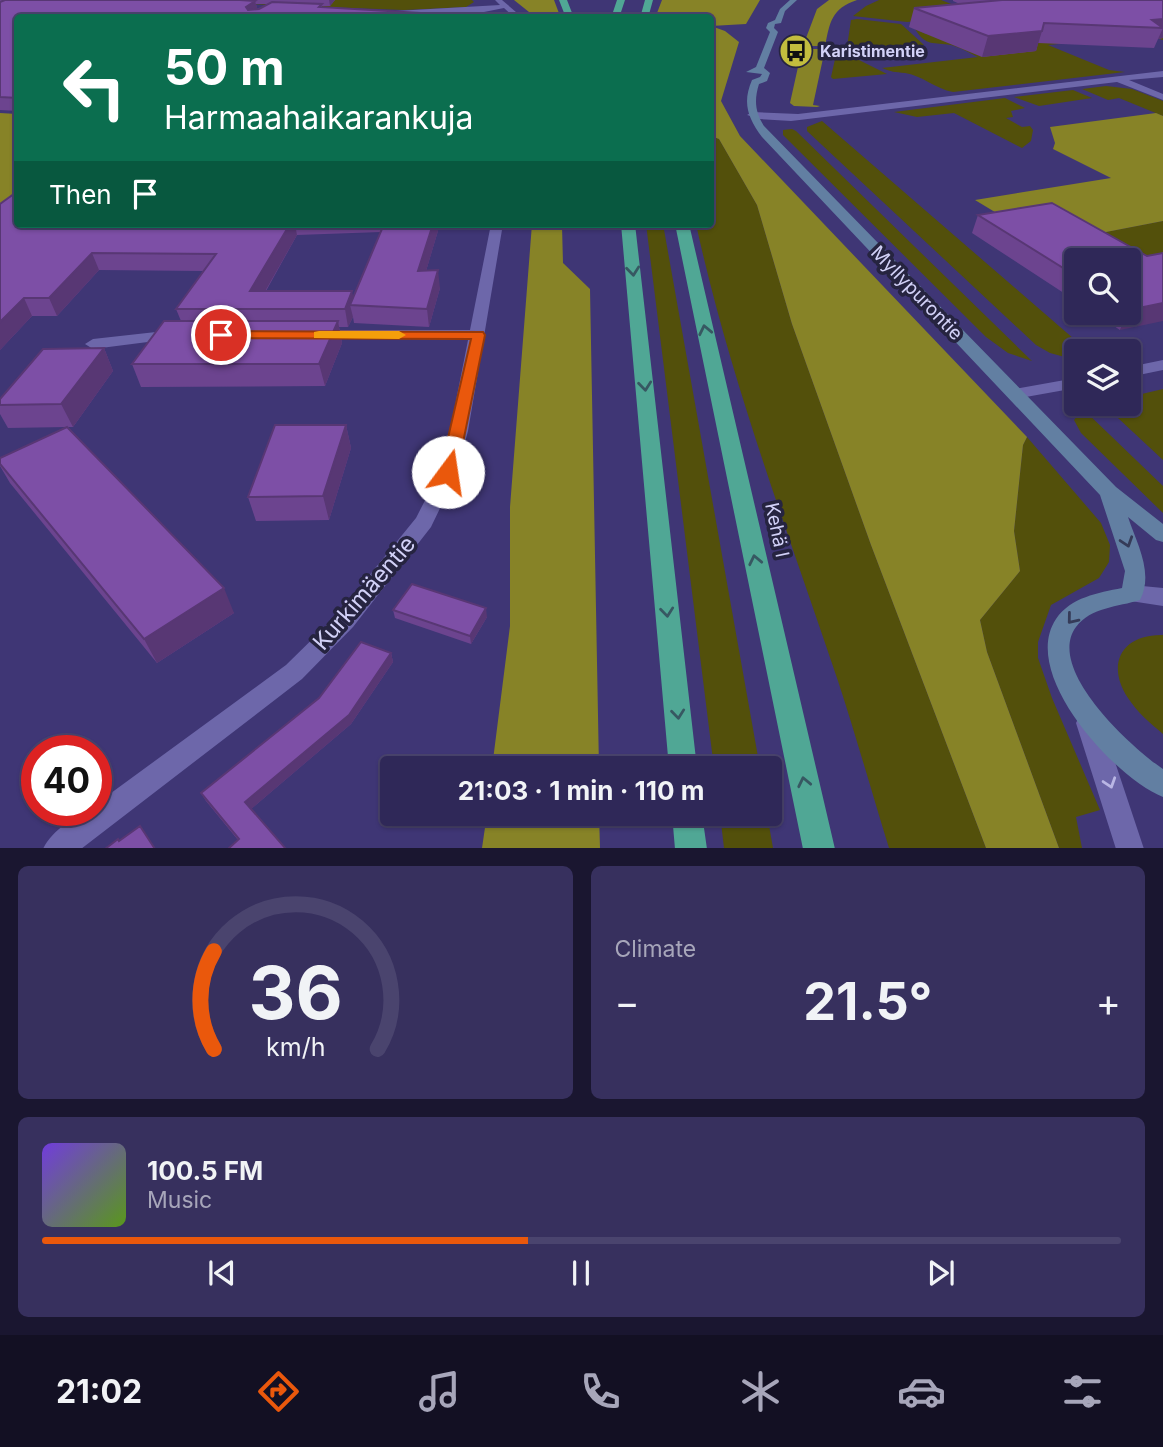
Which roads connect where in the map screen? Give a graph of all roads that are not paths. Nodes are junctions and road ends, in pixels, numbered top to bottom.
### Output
1 (793, 0) edge
2 (501, 2) edge
3 (377, 12) edge
4 (515, 14) edge
5 (1163, 74) edge
6 (1117, 79) junction
7 (1163, 97) edge
8 (752, 115) junction
9 (496, 228) edge
10 (628, 228) edge
11 (683, 228) edge
12 (184, 335) edge
13 (304, 335) edge
14 (478, 335) junction
15 (93, 344) dead end
16 (1163, 365) edge
17 (1141, 370) edge
18 (1064, 385) edge
19 (1015, 394) junction
20 (1109, 492) junction
21 (1163, 535) edge
22 (1132, 594) junction
23 (1163, 597) edge
24 (1088, 719) junction
25 (682, 756) edge
26 (1163, 784) edge
27 (688, 826) edge
28 (58, 848) edge
29 (691, 848) edge
30 (819, 848) edge
31 (1130, 848) edge

1 - 8 main road
2 - 3 street
2 - 4 street
5 - 6 street
6 - 7 street
6 - 8 street
8 - 19 main road, Myllypurontie
9 - 14 street, Kurkimäentie
10 -> 25 highway
30 -> 11 highway, Kehä I
12 - 15 street
13 - 14 street
14 - 28 street, Kurkimäentie
16 - 17 street
18 - 19 street
19 - 20 main road, Myllypurontie
20 - 21 main road, Myllypurontie
20 -> 22 main road, Myllypurontie
22 - 23 street
22 -> 24 main road
24 - 26 main road
24 -> 31 street
27 - 29 highway

